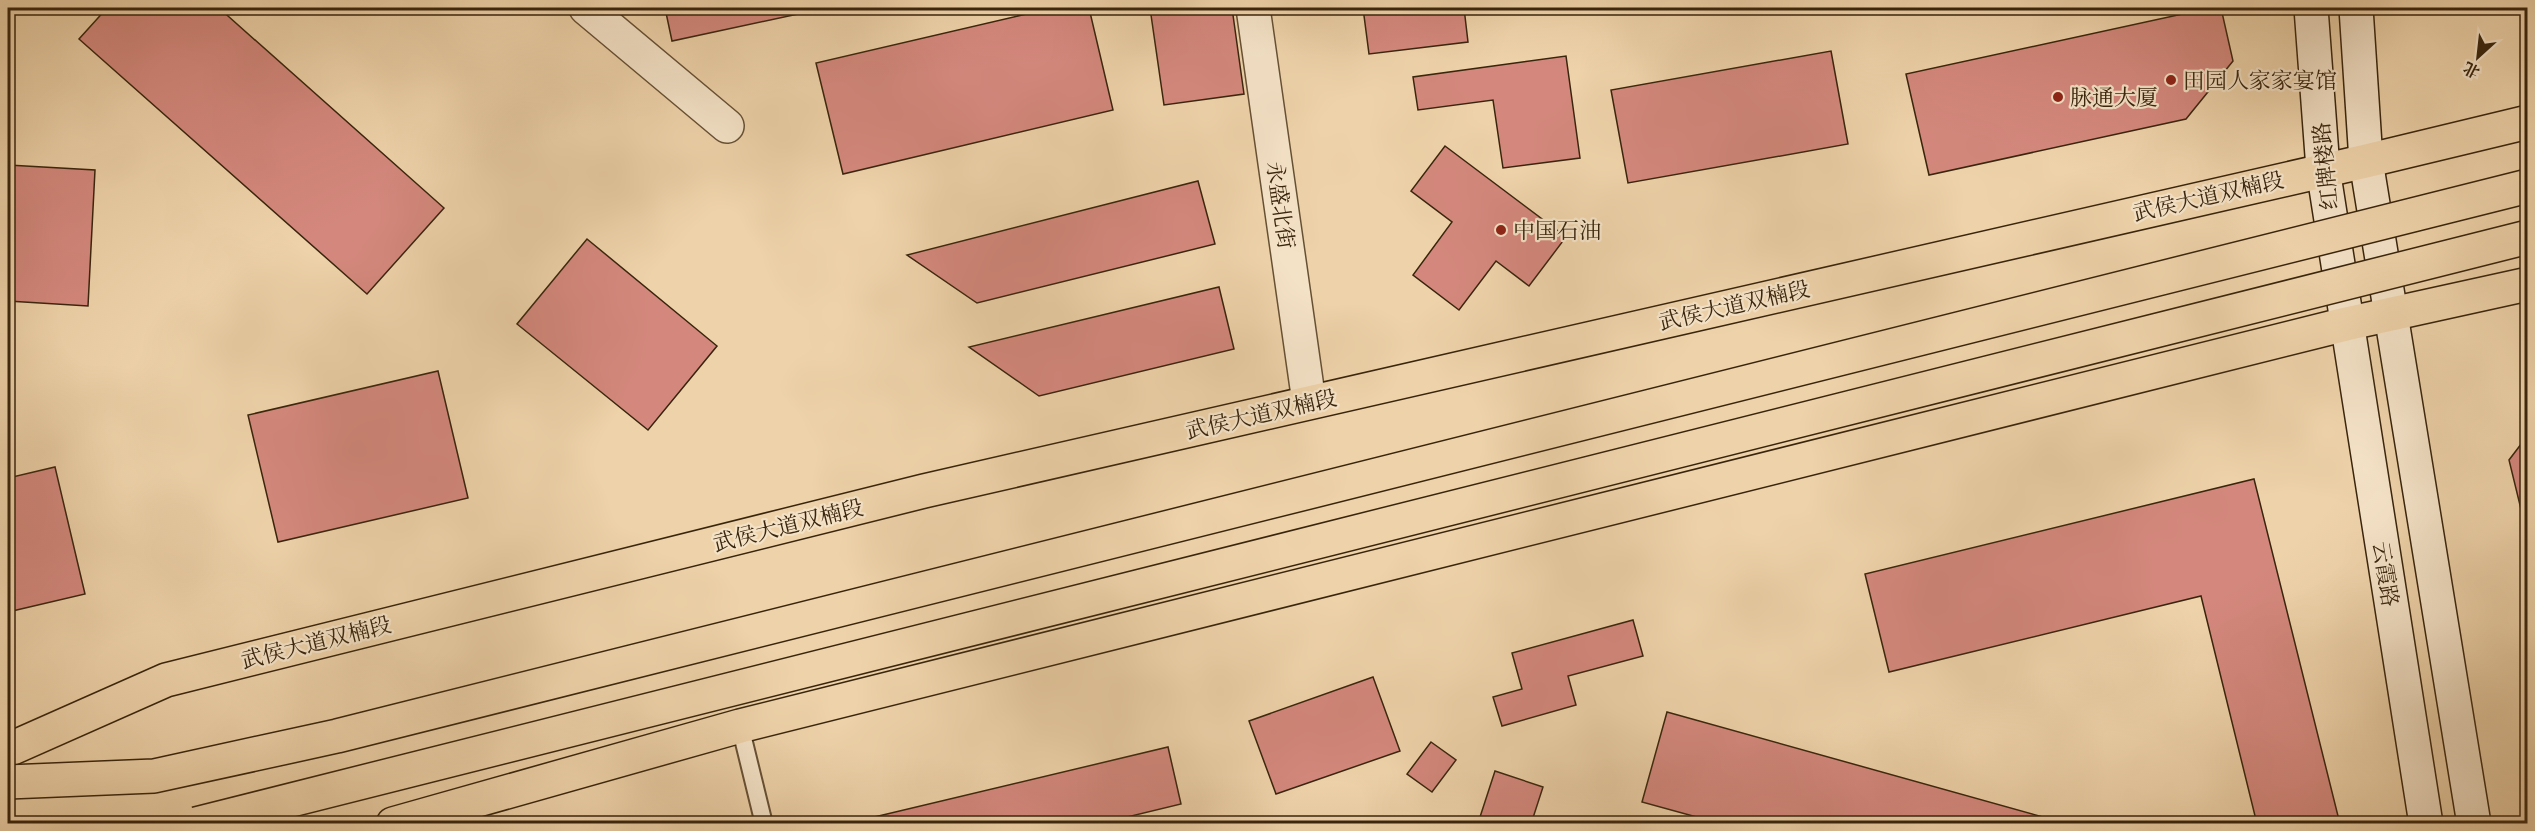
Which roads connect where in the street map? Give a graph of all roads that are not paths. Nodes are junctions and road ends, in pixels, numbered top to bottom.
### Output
1 (586, 8) edge
2 (1253, 8) edge
3 (2311, 8) edge
4 (2356, 8) edge
5 (2528, 122) edge
6 (727, 126) dead end
7 (2366, 161) junction
8 (2323, 169) junction
9 (2528, 186) edge
10 (2528, 237) edge
11 (2528, 284) edge
12 (2390, 314) junction
13 (2346, 324) junction
14 (1310, 402) junction
15 (740, 726) junction
16 (8, 750) edge
17 (8, 782) edge
18 (196, 824) edge
19 (393, 824) edge
20 (764, 824) edge
21 (2426, 824) edge
22 (2474, 824) edge

1 - 6 street
2 - 14 street, 永盛北街
3 - 8 street, 红牌楼路
4 - 7 street, 红牌楼路
5 - 7 main road, 武侯大道双楠段
7 - 8 main road, 武侯大道双楠段
7 - 12 street, 红牌楼路
8 - 13 street, 红牌楼路
8 - 14 main road, 武侯大道双楠段
9 - 17 main road, bridge
10 - 18 main road, bridge
11 - 12 main road
12 - 13 main road
12 - 22 street, 红牌楼路
13 - 15 main road
13 - 21 street, 云霞路
14 - 16 main road, 武侯大道双楠段
15 - 19 main road
15 - 20 lane

